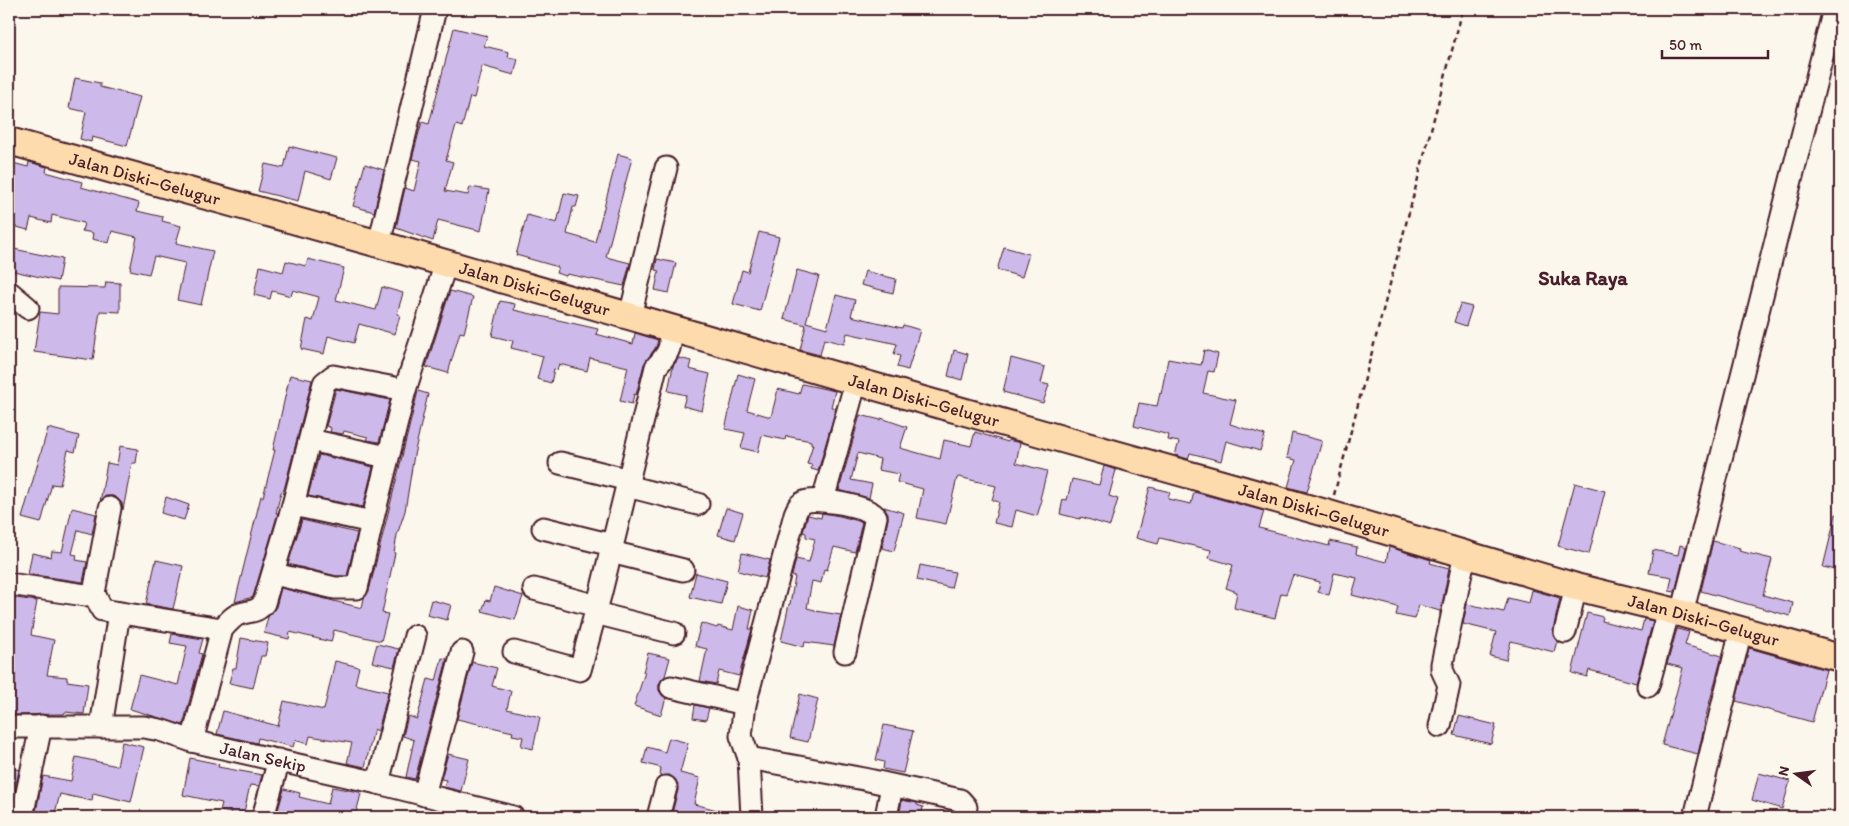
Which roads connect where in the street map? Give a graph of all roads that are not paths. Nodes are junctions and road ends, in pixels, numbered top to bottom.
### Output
1 (436, 9) edge
2 (1834, 9) edge
3 (9, 142) edge
4 (666, 168) dead end
5 (379, 244) junction
6 (446, 263) junction
7 (9, 292) edge
8 (28, 308) dead end
9 (630, 316) junction
10 (667, 327) junction
11 (856, 381) junction
12 (405, 390) junction
13 (310, 440) junction
14 (387, 457) junction
15 (560, 463) dead end
16 (628, 483) junction
17 (824, 500) junction
18 (698, 504) dead end
19 (293, 505) junction
20 (110, 508) dead end
21 (372, 522) junction
22 (543, 528) dead end
23 (612, 548) junction
24 (1465, 554) junction
25 (684, 570) dead end
26 (274, 574) junction
27 (9, 584) edge
28 (1576, 587) junction
29 (534, 590) dead end
30 (94, 593) junction
31 (596, 609) junction
32 (1676, 612) junction
33 (119, 613) junction
34 (222, 629) junction
35 (1740, 630) junction
36 (1565, 632) dead end
37 (674, 633) dead end
38 (415, 636) dead end
39 (462, 652) dead end
40 (514, 652) dead end
41 (845, 652) dead end
42 (1840, 658) edge
43 (1648, 686) dead end
44 (672, 687) dead end
45 (745, 704) junction
46 (41, 726) junction
47 (1440, 726) dead end
48 (9, 727) edge
49 (101, 727) junction
50 (192, 741) junction
51 (749, 758) junction
52 (278, 760) junction
53 (378, 784) junction
54 (892, 786) junction
55 (666, 788) dead end
56 (424, 795) junction
57 (22, 817) edge
58 (263, 817) edge
59 (513, 817) edge
60 (658, 817) edge
61 (752, 817) edge
62 (886, 817) edge
63 (964, 817) edge
64 (1695, 817) edge

1 - 5 street
2 - 32 street
3 - 5 main road, Jalan Diski–Gelugur
4 - 9 street
5 - 6 main road, Jalan Diski–Gelugur
6 - 9 main road, Jalan Diski–Gelugur
6 - 12 street
7 - 8 street
9 - 10 main road, Jalan Diski–Gelugur
10 - 11 main road, Jalan Diski–Gelugur
10 - 16 street
11 - 17 street
11 - 24 main road, Jalan Diski–Gelugur
12 - 13 street
12 - 14 street
13 - 14 street
13 - 19 street
14 - 21 street
15 - 16 street
16 - 18 street
16 - 23 street
17 - 41 street
17 - 45 street
19 - 21 street
19 - 26 street
20 - 30 street
21 - 26 street
22 - 23 street
23 - 25 street
23 - 31 street
24 - 28 main road, Jalan Diski–Gelugur
24 - 47 street
26 - 34 street
27 - 30 street
28 - 32 main road, Jalan Diski–Gelugur
28 - 36 street
29 - 31 street
30 - 33 street
31 - 37 street
31 - 40 street
32 - 35 main road, Jalan Diski–Gelugur
32 - 43 street
33 - 34 street
33 - 49 street
34 - 50 street
35 - 42 main road, Jalan Diski–Gelugur
35 - 64 street
38 - 53 street
39 - 56 street
44 - 45 street
45 - 51 street
46 - 48 street, Jalan Sekip
46 - 49 street, Jalan Sekip
46 - 57 street
49 - 50 street, Jalan Sekip
50 - 52 street, Jalan Sekip
51 - 54 street
51 - 61 street
52 - 53 street, Jalan Sekip
52 - 58 street
53 - 56 street, Jalan Sekip
54 - 62 street
54 - 63 street
55 - 60 street
56 - 59 street, Jalan Sekip

